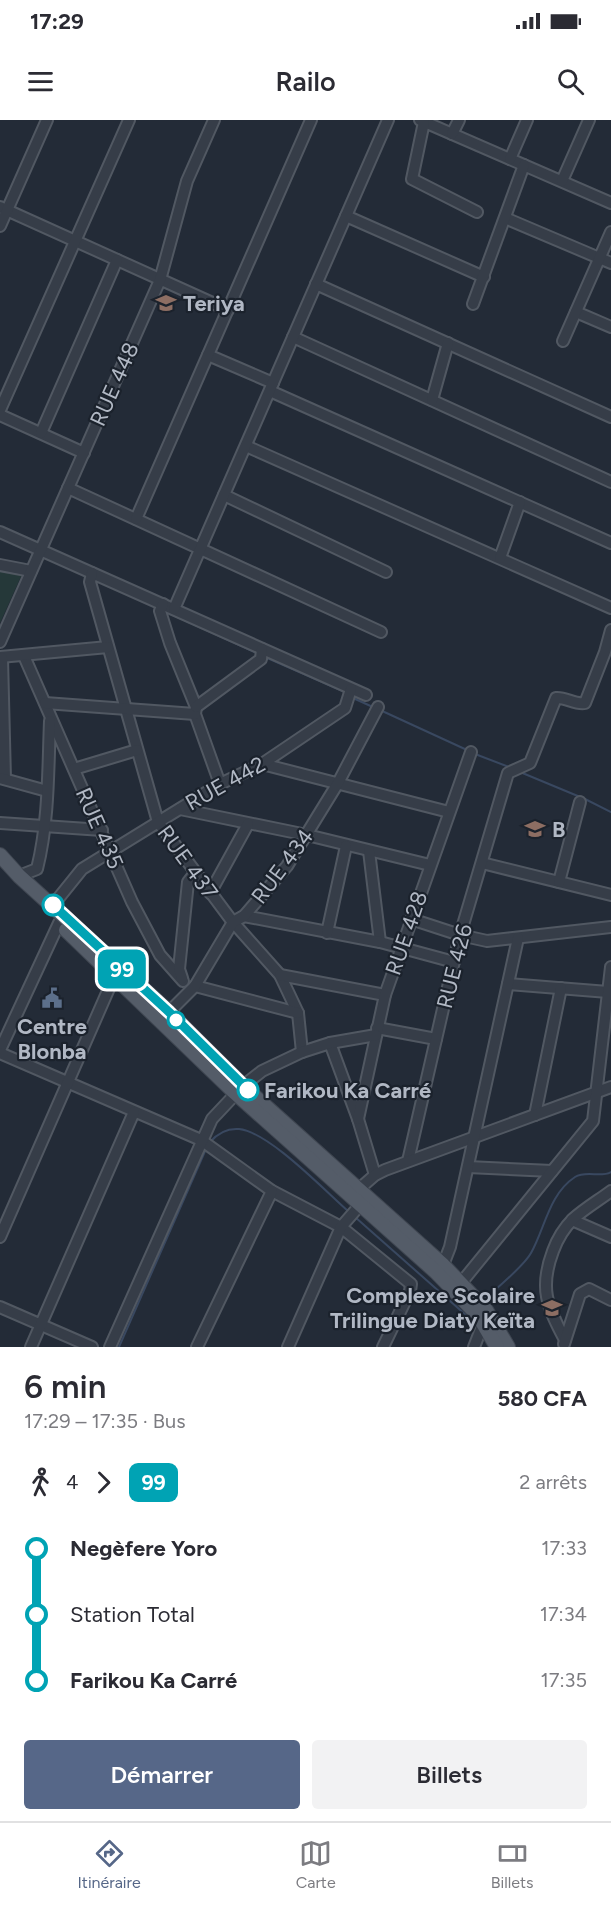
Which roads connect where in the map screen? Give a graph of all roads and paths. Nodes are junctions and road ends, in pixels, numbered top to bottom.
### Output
1 (47, 120) edge
2 (129, 120) edge
3 (214, 120) edge
4 (311, 120) edge
5 (388, 120) edge
6 (459, 120) edge
7 (527, 120) edge
8 (589, 120) edge
9 (422, 121) edge
10 (452, 134) junction
11 (510, 159) junction
12 (524, 165) junction
13 (562, 182) junction
14 (611, 203) edge
15 (3, 209) edge
16 (477, 212) dead end
17 (346, 216) junction
18 (505, 218) junction
19 (0, 226) edge
20 (611, 232) edge
21 (75, 241) junction
22 (599, 258) junction
23 (117, 260) junction
24 (611, 263) edge
25 (484, 277) junction
26 (160, 279) junction
27 (316, 285) junction
28 (473, 304) dead end
29 (228, 310) junction
30 (576, 312) junction
31 (611, 327) edge
32 (293, 337) junction
33 (563, 341) dead end
34 (448, 343) junction
35 (208, 355) junction
36 (271, 387) junction
37 (432, 400) junction
38 (0, 410) edge
39 (0, 415) edge
40 (611, 417) edge
41 (41, 433) junction
42 (246, 446) junction
43 (84, 453) junction
44 (611, 482) edge
45 (68, 488) junction
46 (224, 495) junction
47 (520, 502) junction
48 (136, 519) junction
49 (0, 532) edge
50 (611, 543) edge
51 (201, 549) junction
52 (40, 550) junction
53 (500, 558) junction
54 (0, 565) edge
55 (32, 571) junction
56 (386, 572) dead end
57 (91, 577) junction
58 (161, 608) junction
59 (611, 608) edge
60 (174, 609) junction
61 (611, 630) edge
62 (381, 632) dead end
63 (0, 642) edge
64 (108, 647) junction
65 (262, 649) junction
66 (24, 656) junction
67 (1, 657) edge
68 (351, 688) junction
69 (366, 695) dead end
70 (45, 703) junction
71 (378, 707) dead end
72 (125, 709) junction
73 (196, 710) junction
74 (50, 718) junction
75 (137, 750) junction
76 (471, 752) dead end
77 (262, 764) junction
78 (74, 769) junction
79 (2, 778) edge
80 (338, 783) junction
81 (220, 784) junction
82 (47, 791) junction
83 (580, 802) dead end
84 (180, 809) junction
85 (449, 812) junction
86 (158, 822) junction
87 (0, 823) edge
88 (248, 824) junction
89 (46, 825) junction
90 (102, 830) junction
91 (307, 835) junction
92 (345, 846) junction
93 (369, 851) junction
94 (111, 853) junction
95 (0, 855) edge
96 (482, 863) junction
97 (430, 866) junction
98 (0, 869) edge
99 (195, 873) junction
100 (19, 876) junction
101 (559, 882) junction
102 (210, 893) junction
103 (611, 895) edge
104 (53, 905) junction
105 (244, 916) junction
106 (411, 919) junction
107 (62, 920) junction
108 (233, 922) junction
109 (611, 927) edge
110 (327, 933) junction
111 (460, 935) junction
112 (518, 938) junction
113 (380, 942) junction
114 (401, 947) junction
115 (454, 962) junction
116 (611, 967) edge
117 (280, 975) junction
118 (114, 977) junction
119 (183, 981) junction
120 (508, 984) junction
121 (561, 988) junction
122 (191, 990) junction
123 (608, 992) junction
124 (385, 995) junction
125 (169, 1012) junction
126 (298, 1012) junction
127 (377, 1031) junction
128 (436, 1039) junction
129 (330, 1043) junction
130 (0, 1051) edge
131 (302, 1052) junction
132 (68, 1083) junction
133 (611, 1087) edge
134 (240, 1090) junction
135 (597, 1092) junction
136 (134, 1112) junction
137 (535, 1115) junction
138 (358, 1119) junction
139 (474, 1137) junction
140 (201, 1140) junction
141 (408, 1161) junction
142 (468, 1167) junction
143 (552, 1171) junction
144 (375, 1175) junction
145 (359, 1190) junction
146 (272, 1191) junction
147 (611, 1191) edge
148 (350, 1216) junction
149 (572, 1220) junction
150 (0, 1237) edge
151 (611, 1237) edge
152 (440, 1269) junction
153 (461, 1283) junction
154 (611, 1299) edge
155 (0, 1306) edge
156 (481, 1312) junction
157 (41, 1324) junction
158 (564, 1344) edge
159 (31, 1347) edge
160 (92, 1347) edge
161 (110, 1347) edge
162 (197, 1347) edge
163 (288, 1347) edge
164 (383, 1347) edge
165 (474, 1347) edge
166 (497, 1347) edge
167 (508, 1347) edge

1 - 15 street
2 - 21 street
3 - 26 street, RUE 448
4 - 29 street
5 - 17 street
6 - 10 street
7 - 11 street
8 - 13 street
9 - 10 street
9 - 16 street
10 - 11 street
11 - 12 street
12 - 13 street
12 - 18 street
13 - 14 street
15 - 19 street
15 - 21 street
17 - 25 street
17 - 27 street
18 - 22 street
18 - 25 street
20 - 22 street
21 - 23 street
21 - 38 street
22 - 24 street
22 - 30 street
23 - 26 street
23 - 41 street
25 - 28 street
26 - 29 street
26 - 43 street, RUE 448
27 - 32 street
27 - 34 street
29 - 35 street
30 - 31 street
30 - 33 street
32 - 36 street
32 - 37 street
34 - 37 street
34 - 40 street
35 - 36 street
35 - 48 street
36 - 42 street
36 - 47 street
37 - 44 street
39 - 41 street
41 - 43 street
42 - 46 street
42 - 53 street
43 - 45 street, RUE 448
45 - 48 street
45 - 52 street, RUE 448
46 - 51 street
46 - 56 street
47 - 50 street
47 - 53 street
48 - 51 street
49 - 52 street
51 - 60 street
51 - 62 street
52 - 55 street, RUE 448
52 - 57 street
53 - 59 street
54 - 55 street
55 - 63 street, RUE 448
57 - 58 street
57 - 64 street, RUE 437
58 - 60 street
58 - 73 street
60 - 65 street
61 - 96 street, RUE 426
64 - 66 street
64 - 72 street, RUE 437
65 - 68 street
65 - 73 street
66 - 67 street
66 - 70 street, RUE 435
67 - 79 street
68 - 69 street
68 - 77 street, RUE 442
70 - 72 street
70 - 74 street, RUE 435
71 - 80 street, RUE 434
72 - 73 street
72 - 75 street, RUE 437
73 - 81 street
74 - 78 street, RUE 435
74 - 82 street
75 - 78 street
75 - 86 street, RUE 437
76 - 85 street, RUE 428
77 - 80 street
77 - 81 street, RUE 442
78 - 90 street, RUE 435
79 - 82 street
80 - 85 street
80 - 91 street, RUE 434
81 - 84 street, RUE 442
82 - 89 street
83 - 101 street
84 - 86 street, RUE 442
84 - 88 street
85 - 97 street, RUE 428
86 - 94 street, RUE 442
86 - 99 street, RUE 437
87 - 89 street
88 - 91 street
88 - 102 street
89 - 90 street
89 - 100 street
90 - 94 street, RUE 435
91 - 92 street
91 - 105 street, RUE 434
92 - 93 street
92 - 110 street
93 - 97 street
93 - 113 street
94 - 104 street, RUE 442
94 - 119 street, RUE 435
95 - 100 main road
96 - 101 street
96 - 111 street, RUE 426
97 - 106 street, RUE 428
98 - 107 main road
99 - 102 street, RUE 437
99 - 119 street
100 - 104 main road
101 - 103 street
102 - 108 street, RUE 437
104 - 107 main road
105 - 108 street, RUE 434
105 - 110 street
106 - 111 street
106 - 114 street, RUE 428
107 - 118 main road
107 - 125 main road
107 - 130 street
108 - 117 street, RUE 437
108 - 122 street, RUE 434
109 - 112 street
110 - 113 street
111 - 112 street
111 - 115 street, RUE 426
112 - 120 street
113 - 114 street
114 - 115 street
114 - 124 street, RUE 428
115 - 128 street, RUE 426
116 - 123 street
117 - 124 street
117 - 126 street, RUE 437
118 - 132 street
118 - 134 main road
119 - 122 street, RUE 435
120 - 121 street
120 - 139 street
121 - 123 street
121 - 137 street
122 - 125 street, RUE 434
122 - 126 street
123 - 135 street
124 - 127 street, RUE 428
125 - 134 main road
126 - 131 street, RUE 437
127 - 128 street
127 - 129 street
127 - 138 street, RUE 428
128 - 141 street, RUE 426
129 - 131 street
129 - 138 street, RUE 428
130 - 132 street
131 - 134 street
132 - 136 street
132 - 150 street
133 - 135 street
134 - 140 street
134 - 145 main road
134 - 148 main road
135 - 137 street
135 - 143 street
136 - 140 street
136 - 157 street
137 - 139 street
138 - 144 street, RUE 428
139 - 141 street
139 - 142 street
140 - 146 street
140 - 161 street
141 - 144 street
142 - 143 street
142 - 152 street
143 - 153 street
144 - 145 street
145 - 152 main road
146 - 148 street
146 - 162 street
147 - 149 street
148 - 152 main road
148 - 163 street
148 - 164 street
149 - 151 street
149 - 158 street
152 - 153 main road
152 - 156 main road
153 - 156 main road
154 - 158 street
155 - 157 street
156 - 165 street
156 - 166 main road
156 - 167 main road
157 - 159 street
157 - 160 street

